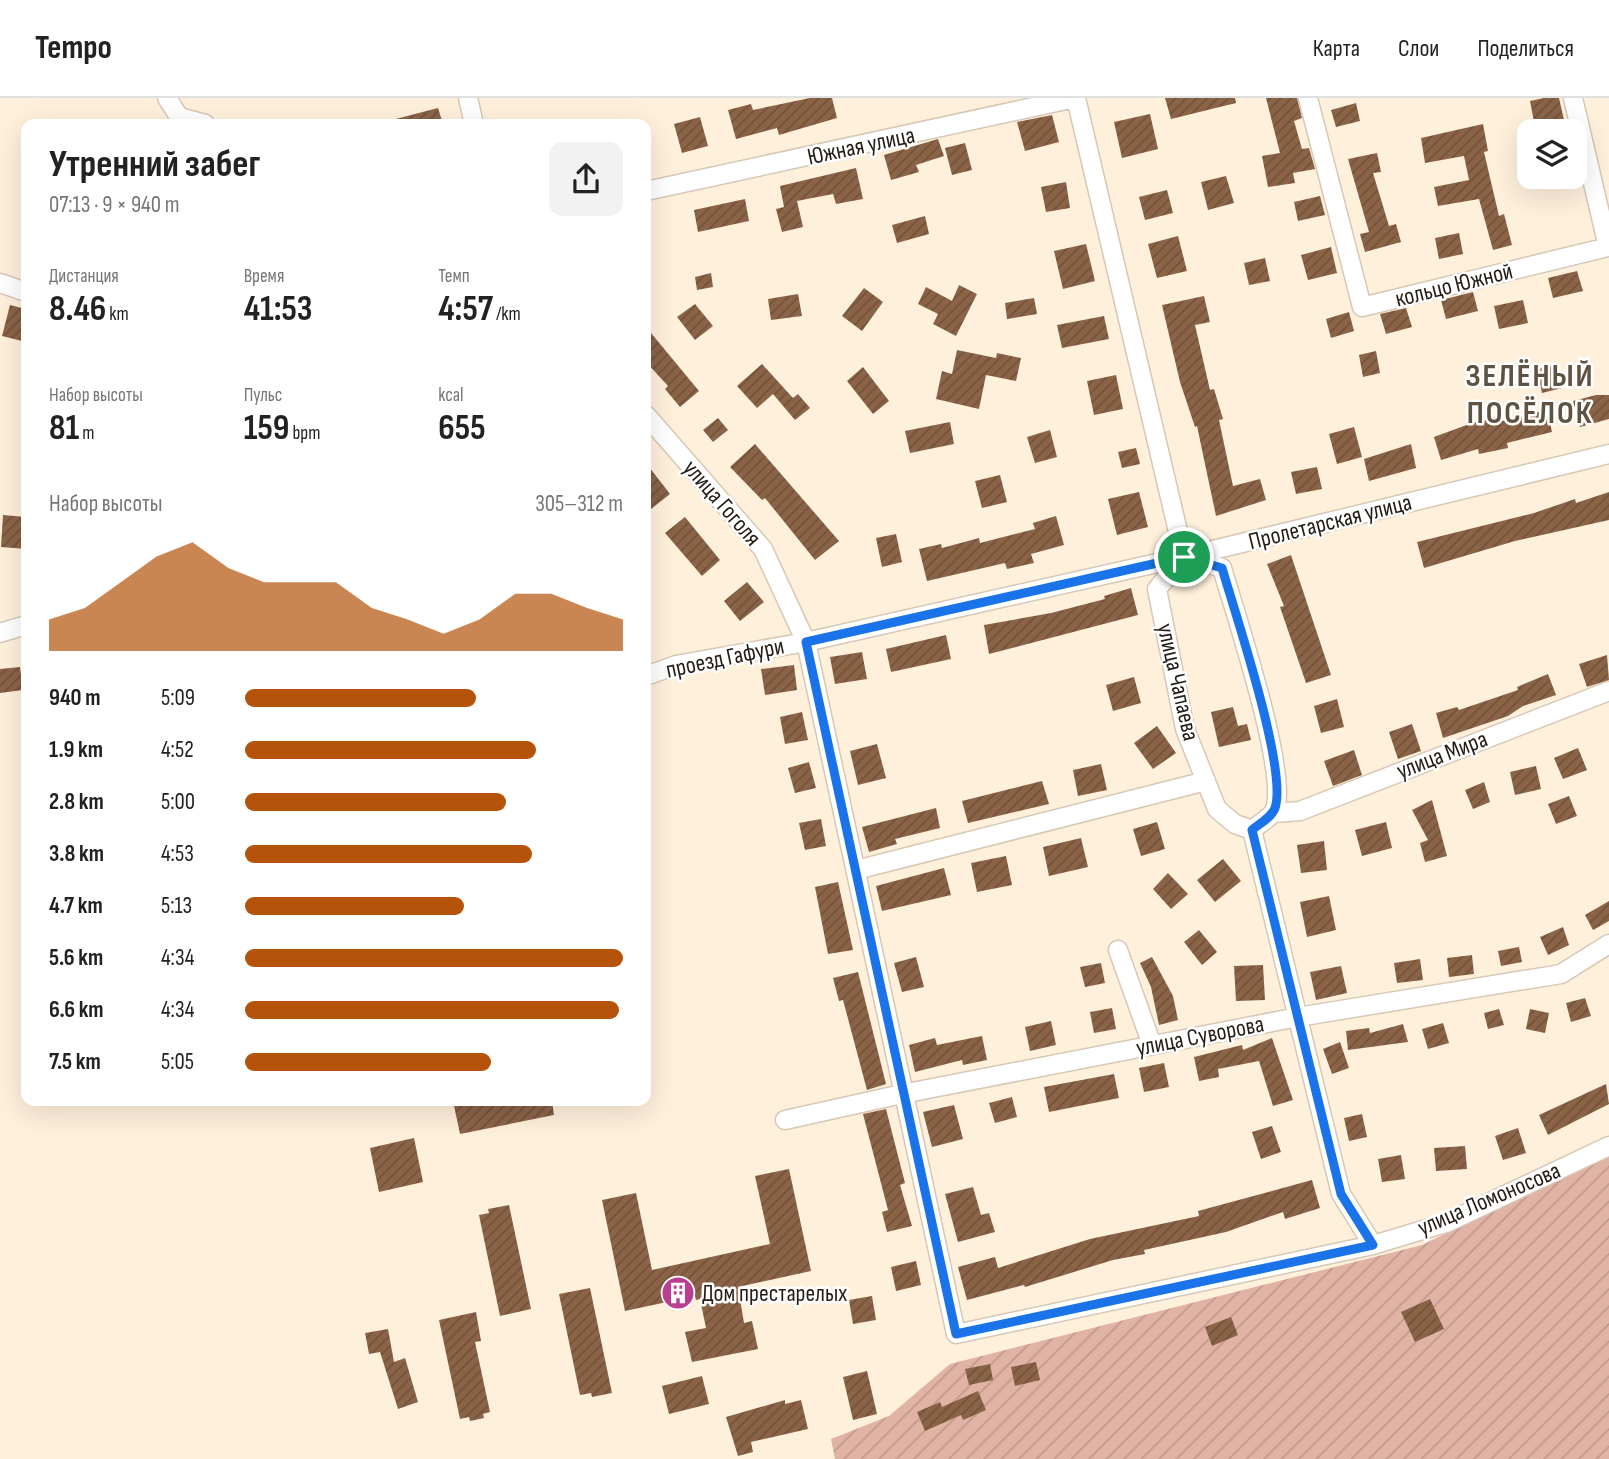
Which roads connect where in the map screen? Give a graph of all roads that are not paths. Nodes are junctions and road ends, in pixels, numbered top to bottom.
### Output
1 (167, 98) edge
2 (468, 98) edge
3 (1076, 98) edge
4 (1308, 98) edge
5 (1573, 98) edge
6 (175, 119) edge
7 (473, 119) edge
8 (651, 190) edge
9 (0, 283) edge
10 (21, 290) edge
11 (651, 421) edge
12 (1609, 454) edge
13 (1184, 557) junction
14 (21, 627) edge
15 (0, 633) edge
16 (806, 642) junction
17 (651, 674) edge
18 (1609, 691) edge
19 (1206, 781) junction
20 (1274, 813) junction
21 (1252, 830) junction
22 (856, 870) junction
23 (1609, 944) edge
24 (1118, 950) dead end
25 (1298, 1017) junction
26 (1152, 1045) junction
27 (902, 1094) junction
28 (785, 1120) dead end
29 (1609, 1146) edge
30 (1373, 1245) junction
31 (956, 1334) joint

1 - 6 street
2 - 7 street
3 - 8 street, Южная улица
3 - 13 street
4 - 5 street, кольцо Южной
9 - 10 street
11 - 16 street, улица Гоголя
12 - 13 street, Пролетарская улица
13 - 16 street, Пролетарская улица
13 - 19 street, улица Чапаева
13 - 20 street
14 - 15 street
16 - 17 street, проезд Гафури
16 - 22 street, улица Гоголя
18 - 20 street, улица Мира
19 - 21 street, улица Чапаева
19 - 22 street
20 - 21 street
21 - 25 street
22 - 27 street, улица Гоголя
23 - 25 street, улица Суворова
24 - 26 street
25 - 26 street, улица Суворова
25 - 30 street
26 - 27 street, улица Суворова
27 - 28 street, улица Суворова
27 - 31 street, улица Гоголя
29 - 30 street, улица Ломоносова
30 - 31 street, улица Ломоносова

